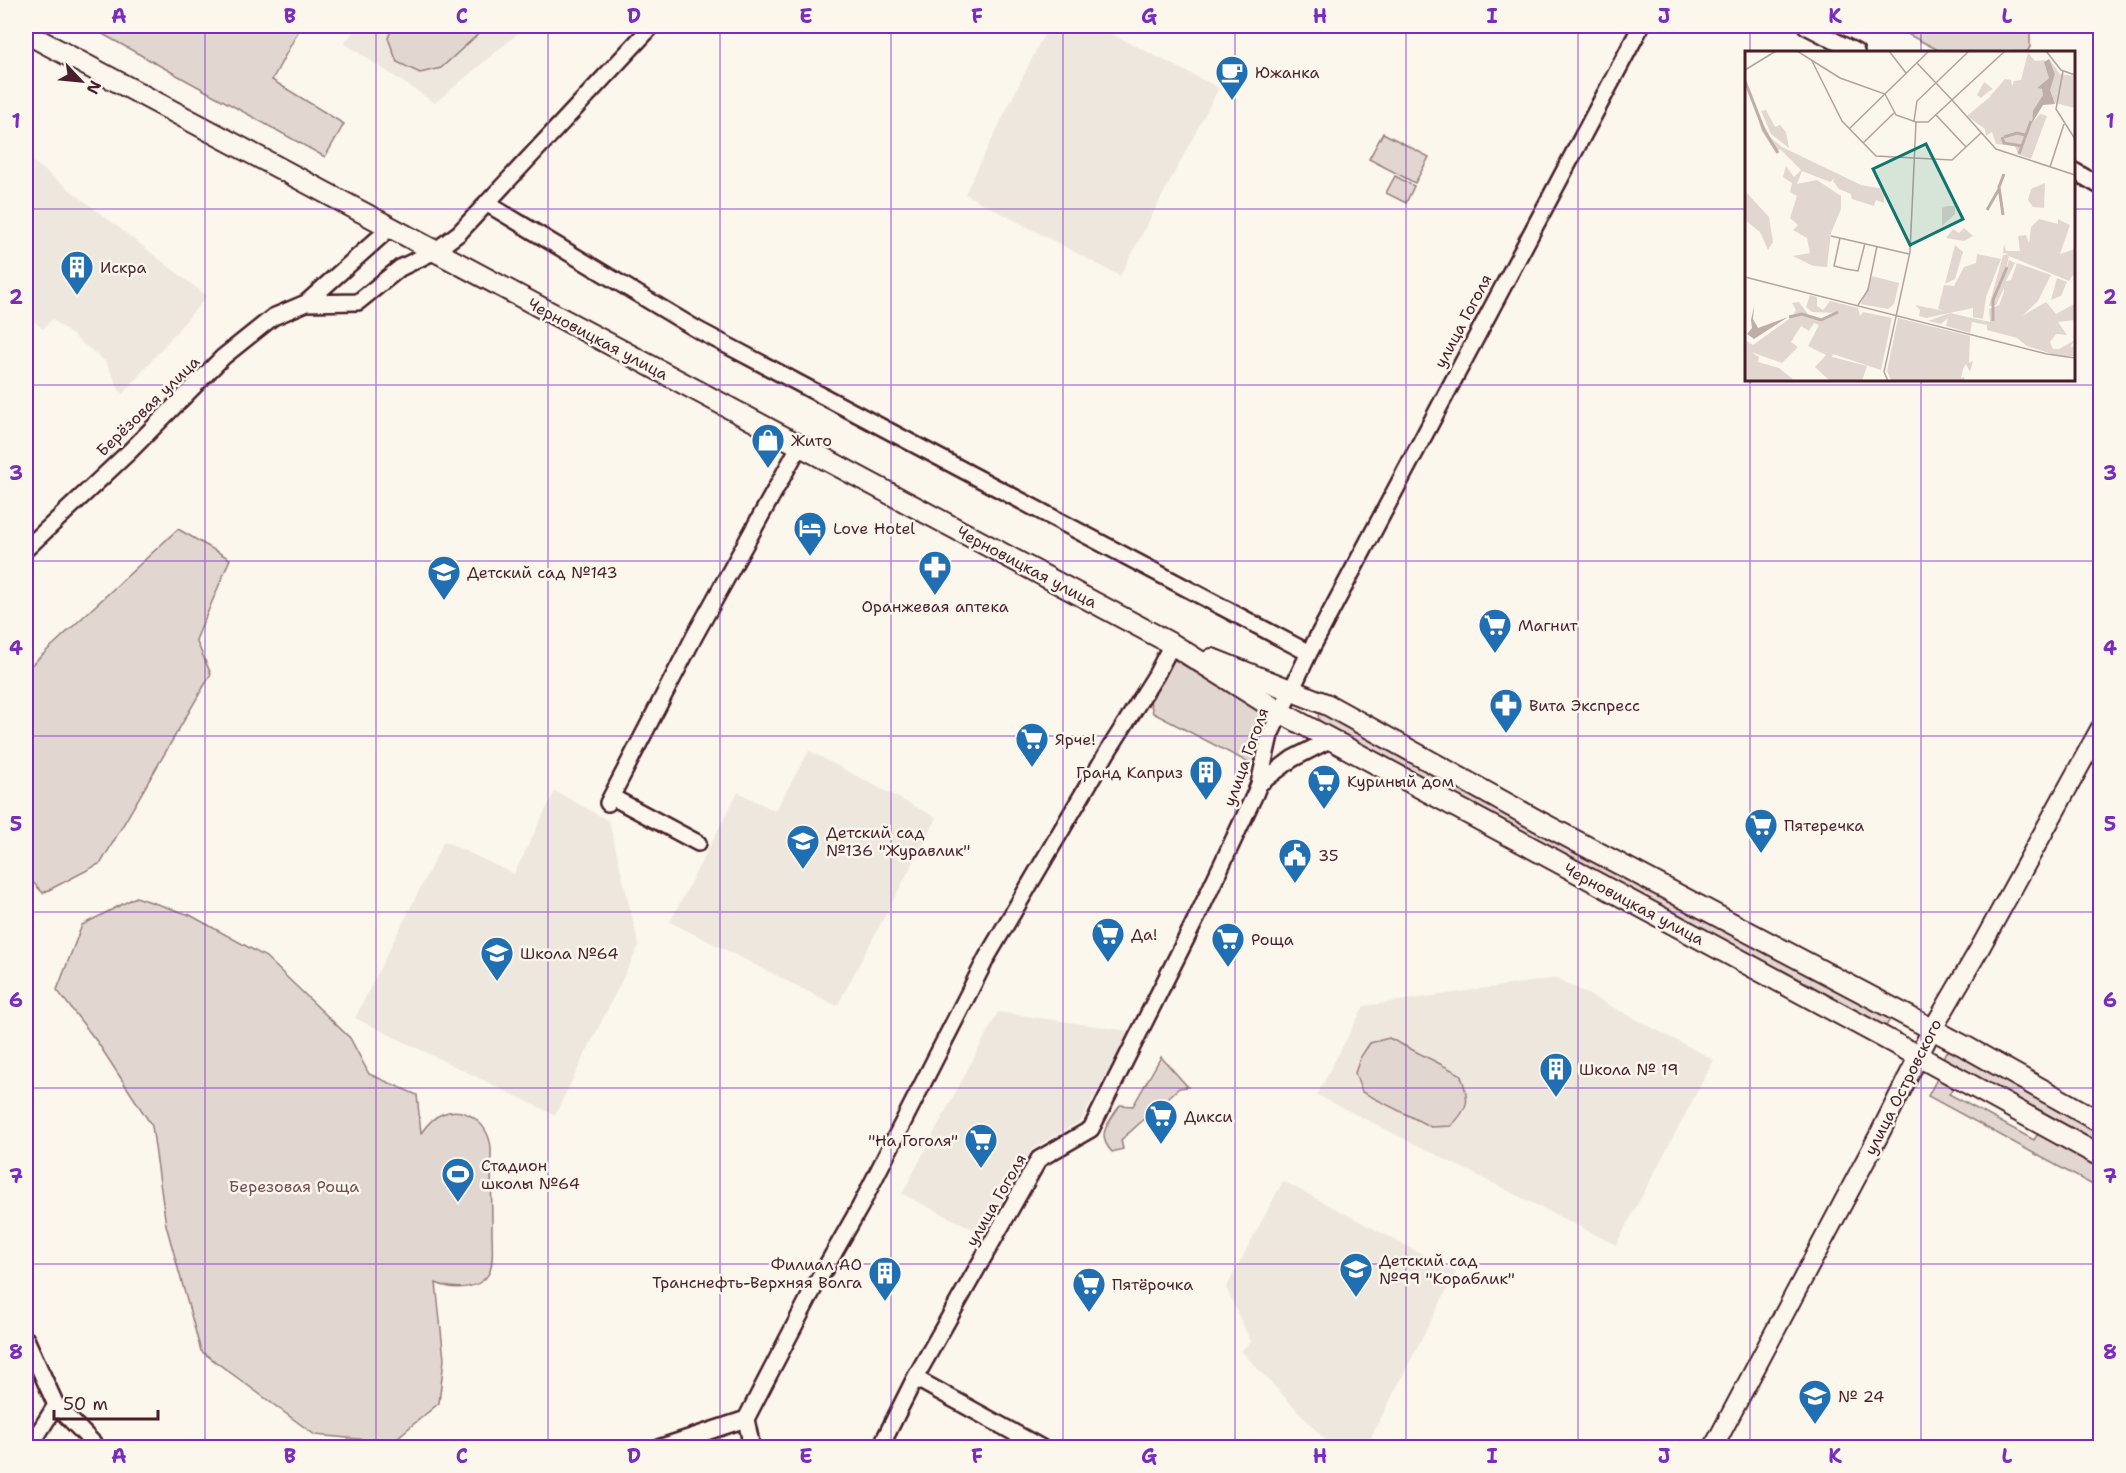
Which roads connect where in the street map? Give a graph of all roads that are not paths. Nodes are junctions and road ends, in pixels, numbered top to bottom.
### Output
1 (652, 26) edge
2 (1641, 26) edge
3 (1806, 26) edge
4 (26, 33) edge
5 (1854, 51) edge
6 (2075, 172) edge
7 (2100, 186) edge
8 (486, 203) junction
9 (391, 226) junction
10 (435, 251) junction
11 (306, 303) junction
12 (801, 446) junction
13 (26, 549) edge
14 (1172, 644) junction
15 (1309, 653) junction
16 (1292, 689) junction
17 (1280, 712) junction
18 (2100, 729) edge
19 (1331, 739) junction
20 (1259, 783) junction
21 (698, 843) dead end
22 (1933, 1029) junction
23 (1918, 1056) junction
24 (2100, 1122) edge
25 (2100, 1156) edge
26 (26, 1339) edge
27 (915, 1378) junction
28 (56, 1405) junction
29 (746, 1419) junction
30 (29, 1448) edge
31 (98, 1448) edge
32 (658, 1448) edge
33 (752, 1448) edge
34 (880, 1448) edge
35 (1042, 1448) edge
36 (1713, 1448) edge

1 - 8 street, Берёзовая улица
2 - 15 street, улица Гоголя
3 - 5 street
4 - 9 main road, Черновицкая улица
6 - 7 street
8 - 10 street, Берёзовая улица
8 - 15 street
9 - 10 main road, Черновицкая улица
9 - 11 street, Берёзовая улица
10 - 11 street, Берёзовая улица
10 - 12 main road, Черновицкая улица
11 - 13 street, Берёзовая улица
12 - 14 main road, Черновицкая улица
12 - 21 street
14 - 16 main road, Черновицкая улица
14 - 17 main road, Черновицкая улица
14 - 29 street
15 - 16 street, улица Гоголя
16 - 17 street, улица Гоголя
16 - 22 main road, Черновицкая улица
17 - 19 main road, Черновицкая улица
17 - 20 street, улица Гоголя
18 - 22 street, улица Островского
19 - 20 street
19 - 23 main road, Черновицкая улица
20 - 27 street, улица Гоголя
22 - 23 street, улица Островского
22 - 24 main road, Черновицкая улица
23 - 25 main road, Черновицкая улица
23 - 36 street, улица Островского
26 - 28 street
27 - 34 street, улица Гоголя
27 - 35 street
28 - 30 street
28 - 31 street
29 - 32 street
29 - 33 street

